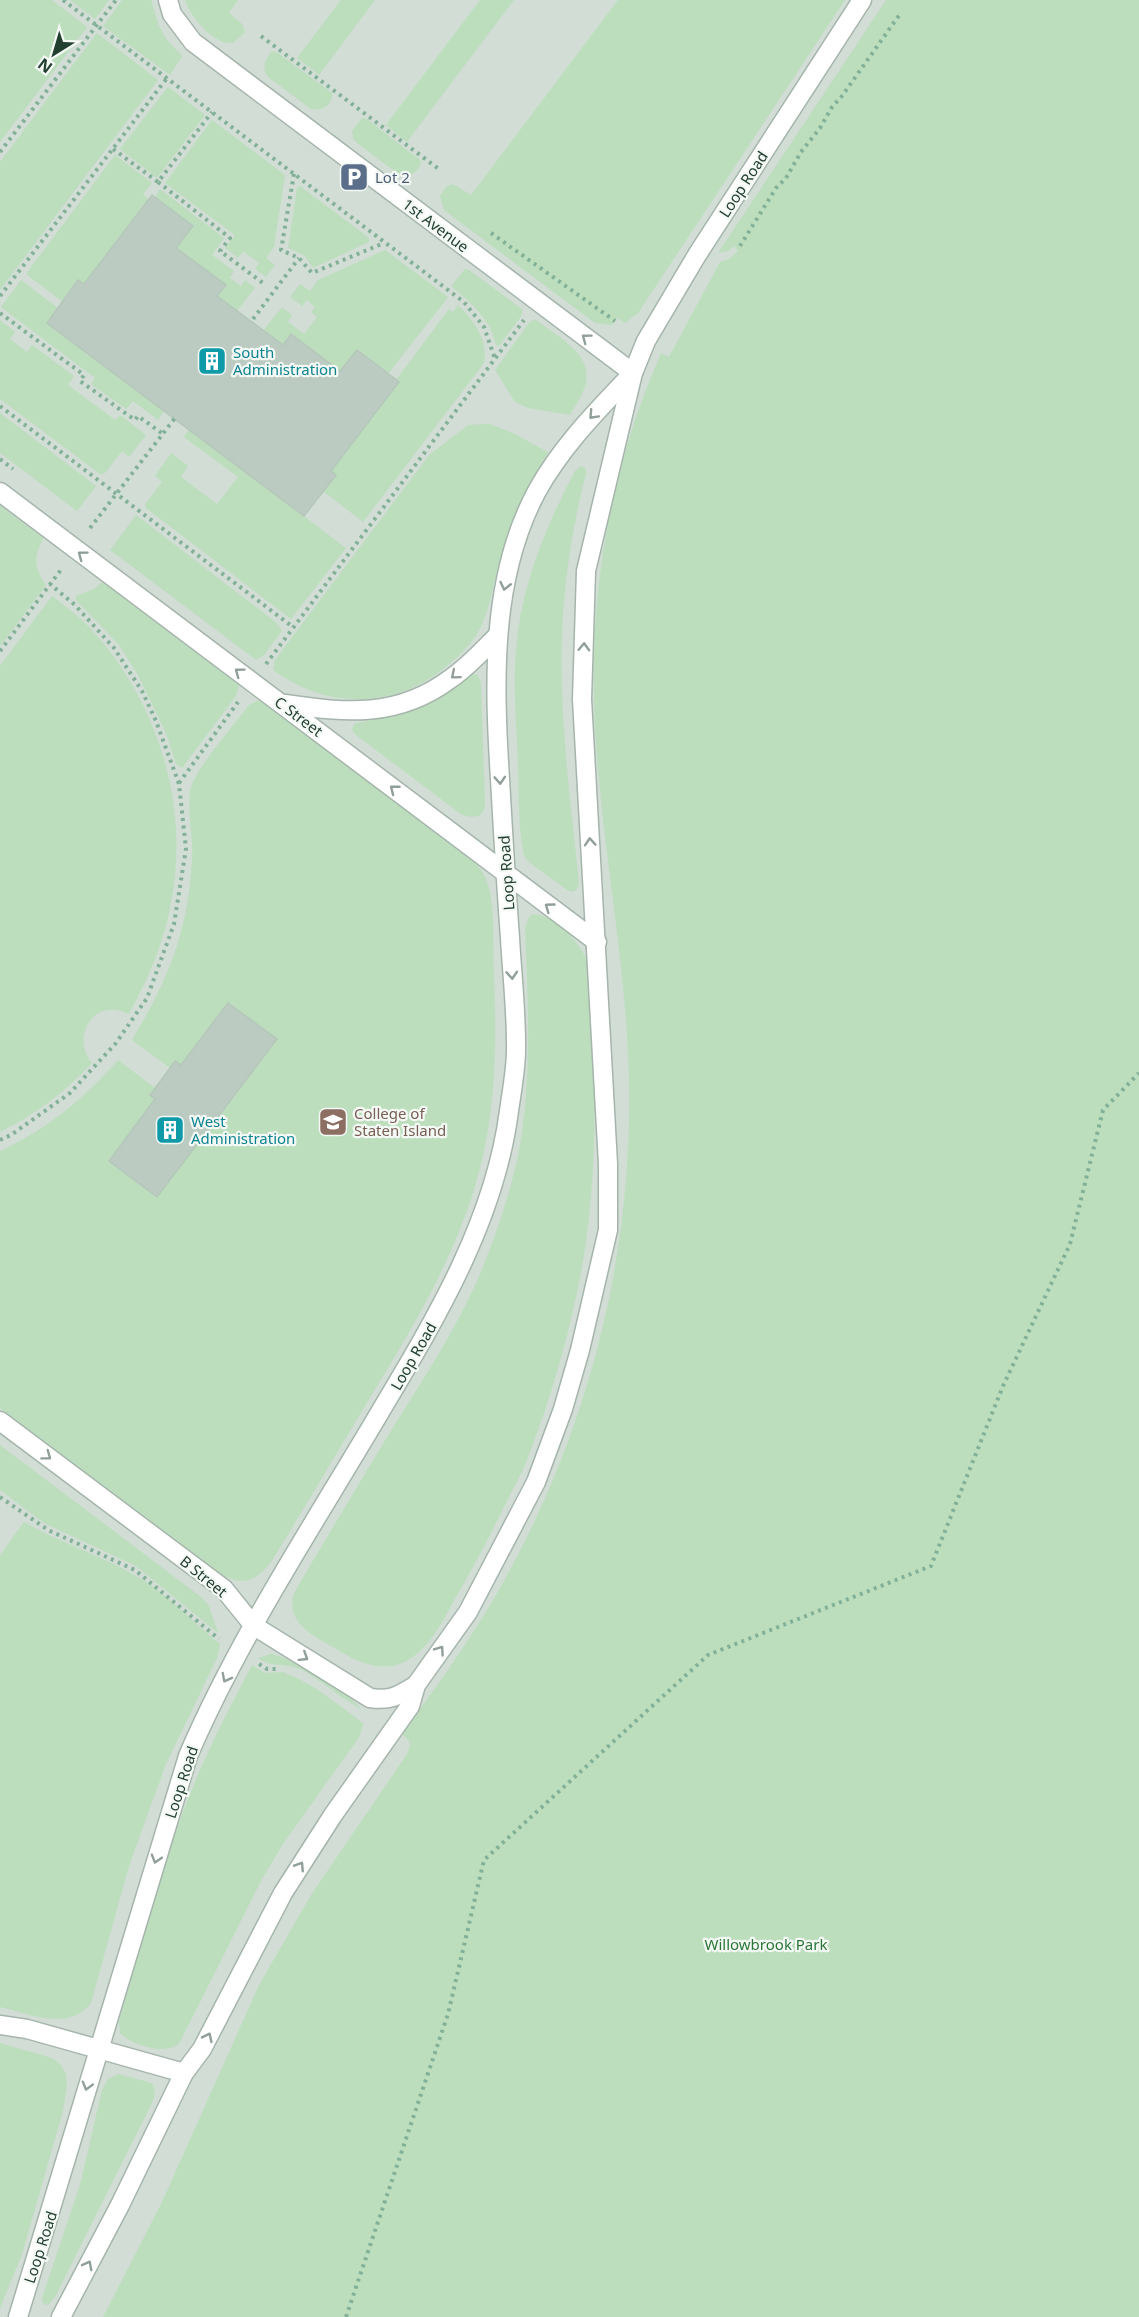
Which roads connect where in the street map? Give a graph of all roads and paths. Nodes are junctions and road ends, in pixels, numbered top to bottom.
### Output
1 (63, 0) edge
2 (116, 0) edge
3 (168, 0) edge
4 (862, 0) edge
5 (900, 14) dead end
6 (97, 25) junction
7 (261, 36) dead end
8 (167, 78) junction
9 (212, 112) junction
10 (113, 148) junction
11 (0, 152) edge
12 (440, 170) dead end
13 (294, 174) junction
14 (158, 182) junction
15 (482, 226) dead end
16 (384, 243) junction
17 (740, 246) dead end
18 (299, 258) junction
19 (263, 283) dead end
20 (0, 296) edge
21 (538, 301) junction
22 (0, 313) edge
23 (254, 319) dead end
24 (615, 321) dead end
25 (495, 359) junction
26 (633, 373) junction
27 (0, 406) edge
28 (175, 418) dead end
29 (163, 434) junction
30 (0, 492) edge
31 (117, 495) junction
32 (91, 529) dead end
33 (69, 559) dead end
34 (50, 584) junction
35 (293, 627) junction
36 (498, 635) junction
37 (0, 651) edge
38 (265, 665) dead end
39 (240, 700) dead end
40 (284, 704) junction
41 (179, 784) junction
42 (506, 876) junction
43 (597, 942) junction
44 (1139, 1073) edge
45 (0, 1140) edge
46 (0, 1421) edge
47 (0, 1497) edge
48 (254, 1626) junction
49 (240, 1652) junction
50 (282, 1669) dead end
51 (416, 1685) junction
52 (0, 2025) edge
53 (98, 2049) junction
54 (184, 2073) junction
55 (18, 2317) edge
56 (61, 2317) edge
57 (346, 2317) edge

1 - 6 path
2 - 6 path
3 - 21 street, 1st Avenue
4 - 26 street, Loop Road
5 - 17 path
6 - 8 path
6 - 11 path
7 - 12 path
8 - 9 path
8 - 10 path
9 - 13 path
9 - 14 path
10 - 14 path
10 - 20 path
13 - 16 path
13 - 18 path
14 - 19 path
15 - 24 path
16 - 18 path
16 - 25 path
18 - 23 path
21 - 25 path
26 -> 21 street, 1st Avenue
22 - 29 path
25 - 35 path
26 -> 36 street, Loop Road
43 -> 26 street, Loop Road
27 - 31 path
28 - 29 path
29 - 31 path
40 -> 30 street, C Street
31 - 32 path
31 - 35 path
33 - 34 path
34 - 37 path
34 - 41 path
35 - 38 path
36 -> 40 street
36 -> 42 street, Loop Road
39 - 41 path
42 -> 40 street, C Street
41 - 45 path
43 -> 42 street, C Street
42 -> 48 street, Loop Road
51 -> 43 street, Loop Road
44 - 57 path
46 -> 48 street, B Street
47 - 49 path
48 - 49 street, Loop Road
48 -> 51 street, B Street
49 - 50 path
49 -> 53 street, Loop Road
54 -> 51 street, Loop Road
52 - 53 street
53 - 54 street
53 -> 55 street, Loop Road
56 -> 54 street, Loop Road

